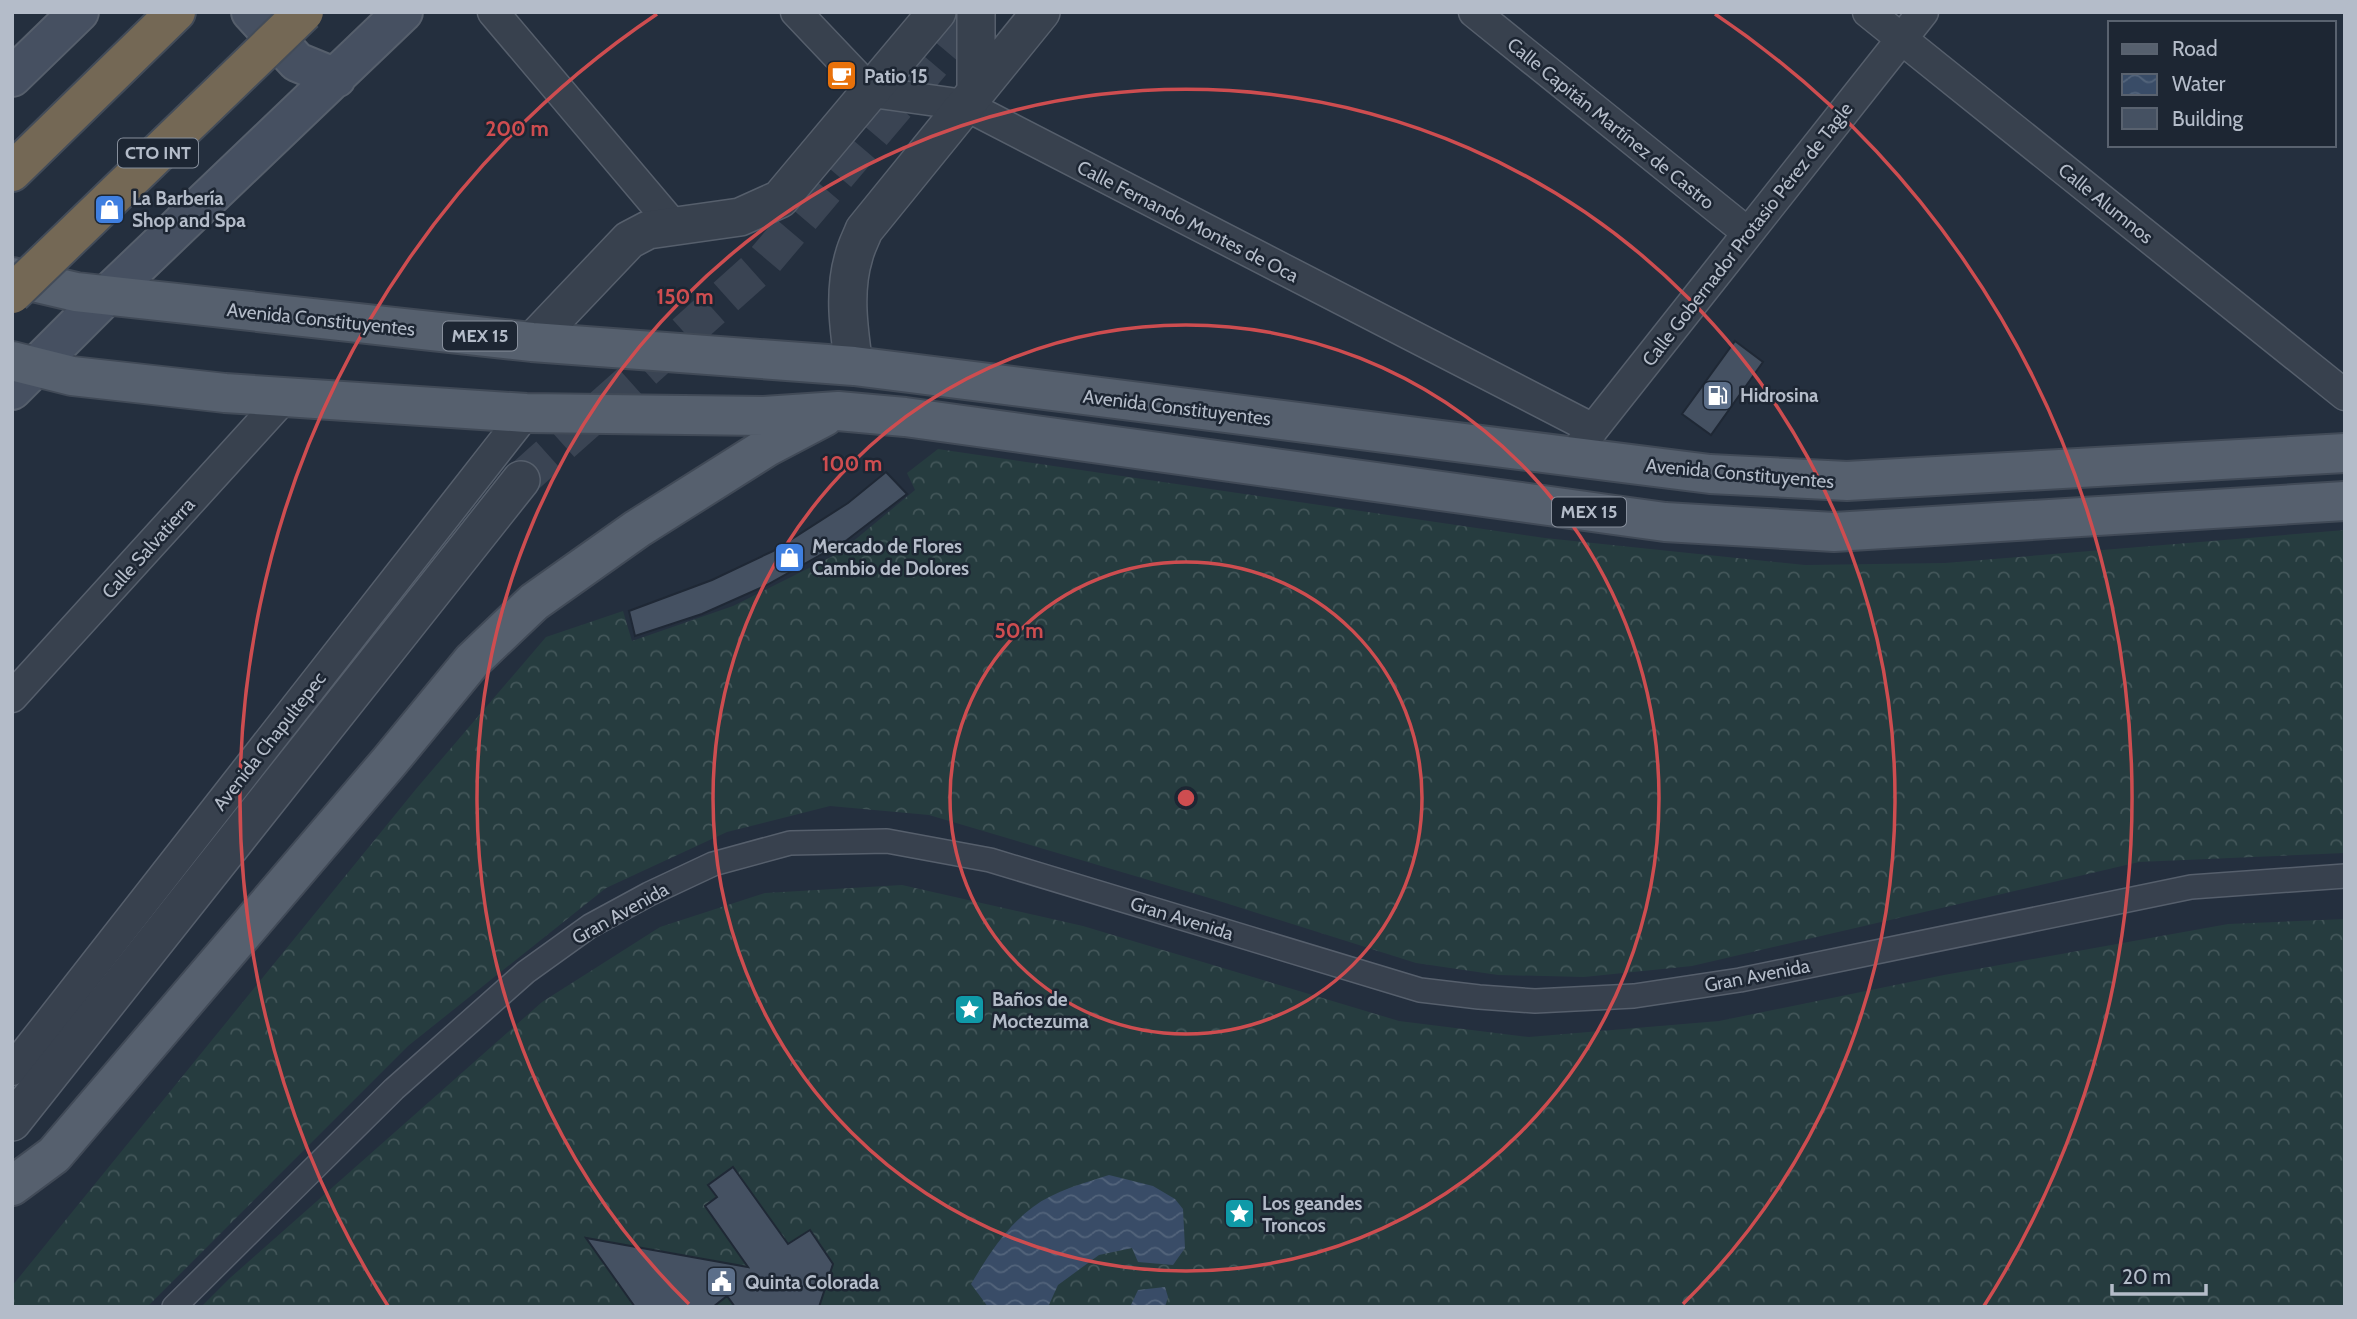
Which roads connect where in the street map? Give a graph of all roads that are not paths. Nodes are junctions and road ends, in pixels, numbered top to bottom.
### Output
1 (79, 12) edge
2 (176, 12) edge
3 (251, 12) edge
4 (304, 12) edge
5 (403, 12) edge
6 (493, 12) edge
7 (796, 12) edge
8 (937, 12) edge
9 (976, 12) edge
10 (1041, 12) edge
11 (1474, 12) edge
12 (1868, 12) edge
13 (1923, 12) edge
14 (1901, 39) junction
15 (12, 77) edge
16 (336, 78) junction
17 (872, 92) junction
18 (971, 99) junction
19 (12, 172) edge
20 (673, 225) junction
21 (1748, 233) junction
22 (12, 278) edge
23 (12, 294) edge
24 (107, 295) junction
25 (533, 342) junction
26 (854, 366) junction
27 (20, 373) edge
28 (2345, 395) edge
29 (285, 398) junction
30 (838, 411) junction
31 (526, 413) junction
32 (1582, 443) junction
33 (2345, 453) edge
34 (521, 480) tunnel mouth
35 (2343, 497) edge
36 (12, 698) edge
37 (2345, 876) edge
38 (12, 1070) edge
39 (12, 1122) edge
40 (12, 1186) edge
41 (174, 1307) edge

1 - 15 main road
2 - 19 highway
3 - 16 main road
4 - 23 highway, CTO INT, bridge
5 - 16 main road
6 - 20 street
7 - 17 street
8 - 17 street
9 - 18 street
10 - 18 street
11 - 21 street, Calle Capitán Martínez de Castro
12 - 14 street, Calle Alumnos
13 - 14 street, Calle Gobernador Protasio Pérez de Tagle
14 - 21 street, Calle Gobernador Protasio Pérez de Tagle
14 - 28 street, Calle Alumnos
16 - 24 main road
17 - 18 street, Calle Fernando Montes de Oca
17 - 20 street
18 - 26 street
18 - 32 street, Calle Fernando Montes de Oca
20 - 25 street
21 - 32 street, Calle Gobernador Protasio Pérez de Tagle
22 - 24 main road, Avenida Constituyentes / MEX 15
24 - 25 main road, Avenida Constituyentes / MEX 15
24 - 27 main road
25 - 26 main road, Avenida Constituyentes / MEX 15
26 - 32 main road, Avenida Constituyentes / MEX 15
27 - 29 main road, MEX 15
29 - 31 main road, MEX 15
29 - 36 street, Calle Salvatierra
30 - 31 main road, MEX 15
30 - 35 main road, MEX 15
30 - 40 main road
31 - 38 street, Avenida Chapultepec
32 - 33 main road, Avenida Constituyentes / MEX 15
34 - 39 street, Avenida Chapultepec
37 - 41 street, Gran Avenida

